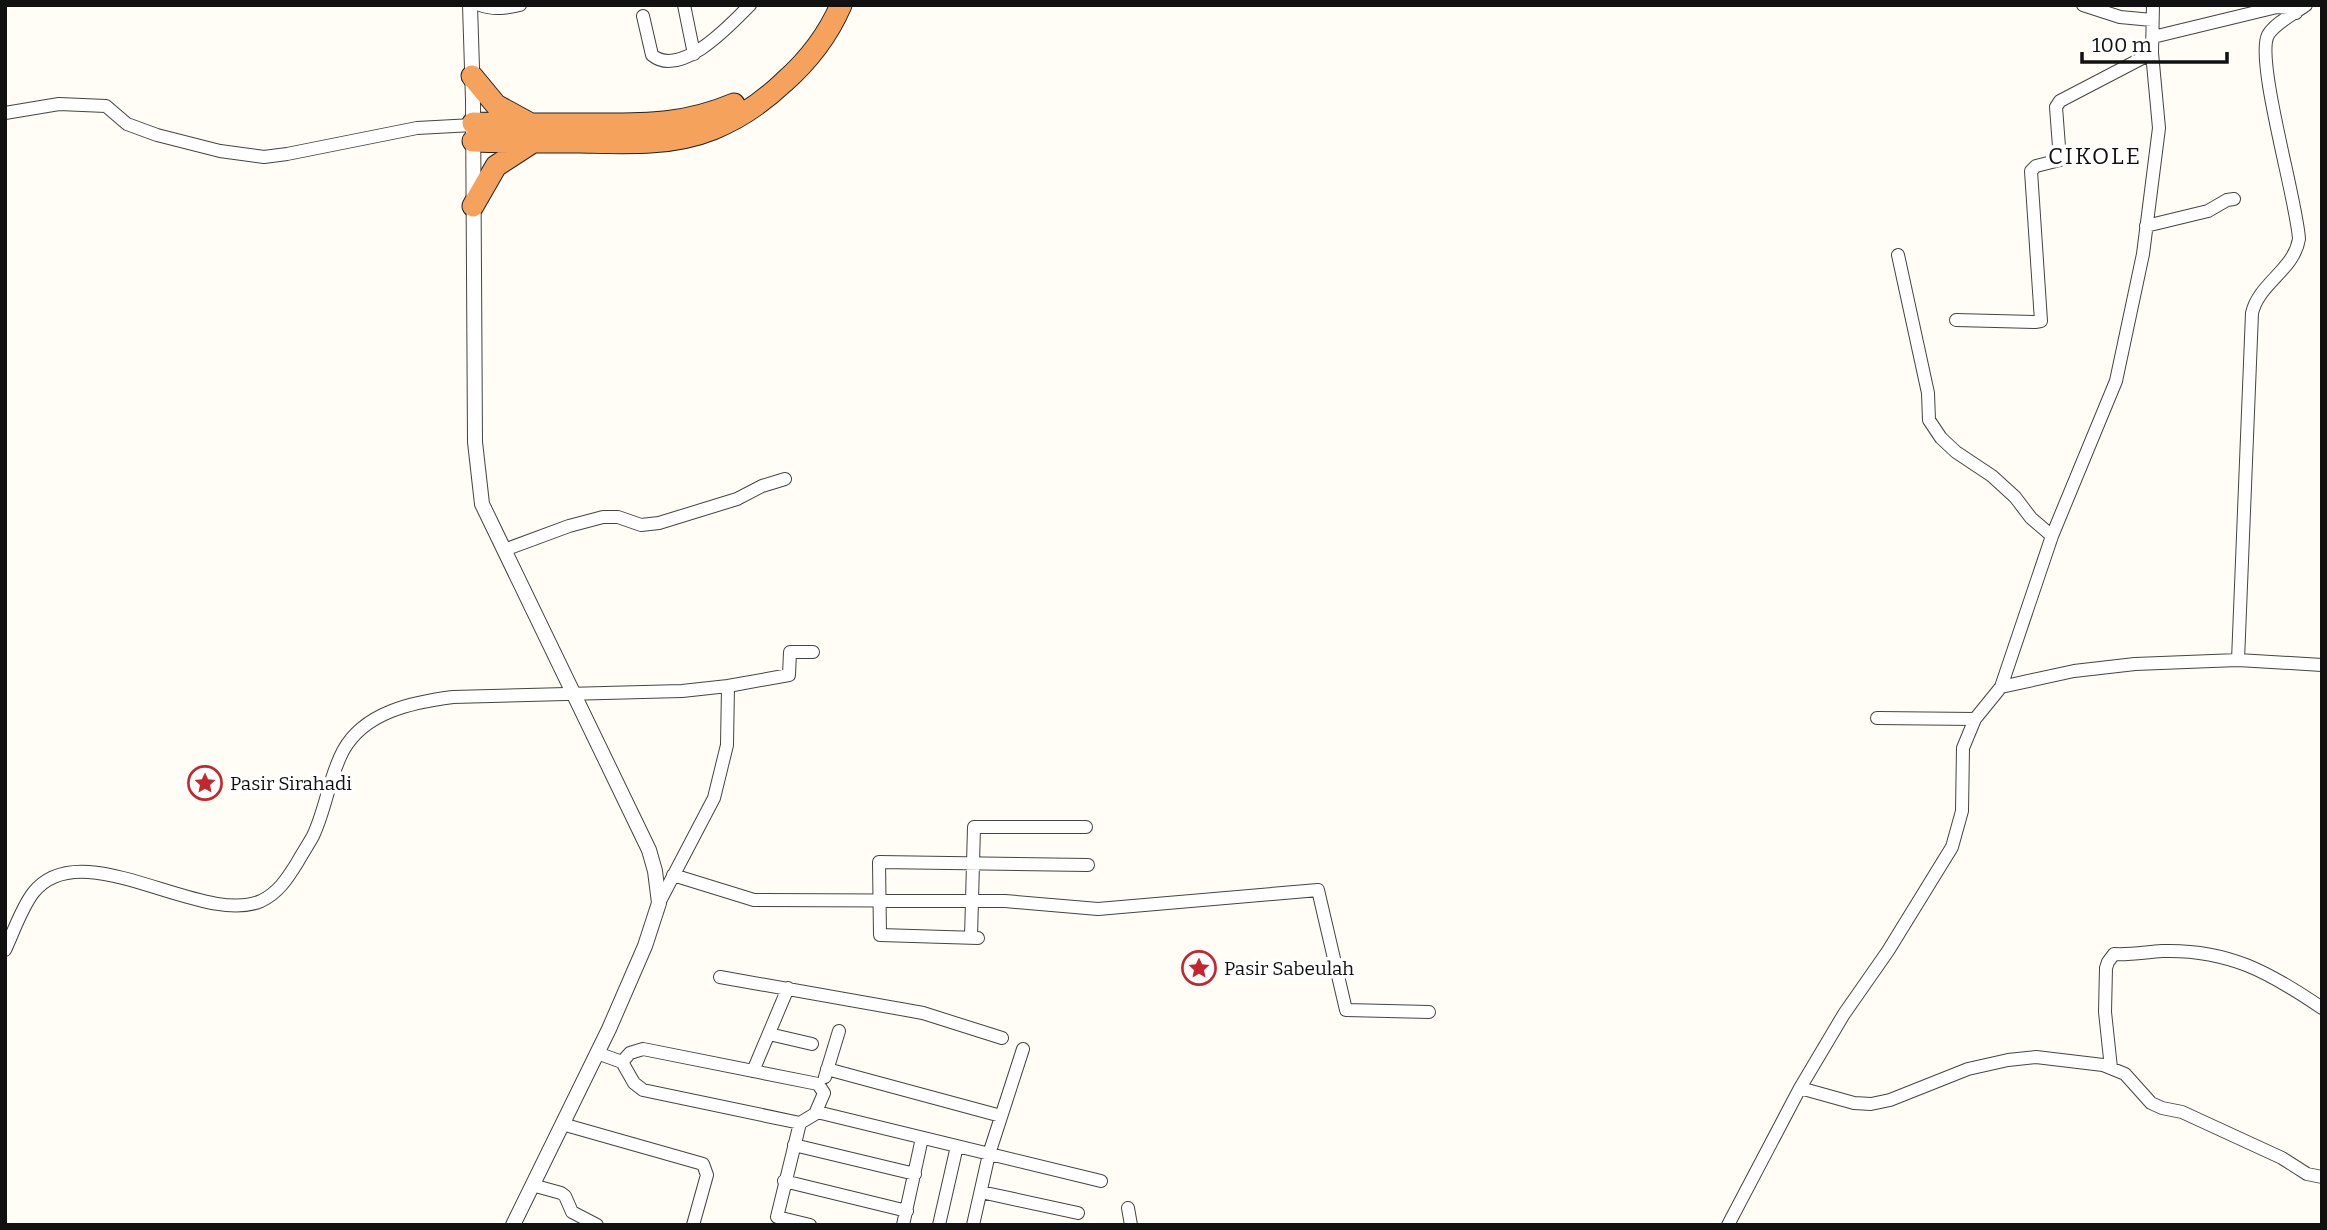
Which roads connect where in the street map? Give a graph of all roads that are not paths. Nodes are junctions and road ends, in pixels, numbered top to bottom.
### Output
1 (470, 5) edge
2 (480, 5) edge
3 (520, 5) edge
4 (684, 5) edge
5 (750, 5) edge
6 (827, 5) edge
7 (841, 5) edge
8 (2083, 5) edge
9 (2152, 5) edge
10 (2301, 9) edge
11 (643, 16) dead end
12 (2152, 20) junction
13 (2153, 37) junction
14 (694, 54) junction
15 (2152, 54) junction
16 (472, 76) junction
17 (5, 113) edge
18 (473, 130) junction
19 (532, 133) junction
20 (2234, 199) dead end
21 (472, 206) junction
22 (2147, 226) junction
23 (1898, 255) dead end
24 (1956, 320) dead end
25 (785, 479) dead end
26 (2052, 536) junction
27 (504, 550) junction
28 (813, 652) dead end
29 (2238, 660) junction
30 (2322, 665) edge
31 (727, 686) junction
32 (2001, 687) junction
33 (573, 693) junction
34 (1877, 718) dead end
35 (1975, 719) junction
36 (1086, 827) dead end
37 (973, 863) junction
38 (1087, 865) dead end
39 (673, 875) junction
40 (878, 900) junction
41 (972, 901) junction
42 (659, 903) junction
43 (5, 950) edge
44 (720, 977) dead end
45 (788, 988) junction
46 (2322, 1007) edge
47 (1429, 1012) dead end
48 (839, 1031) dead end
49 (769, 1034) junction
50 (1002, 1038) dead end
51 (812, 1044) dead end
52 (1023, 1049) dead end
53 (597, 1053) junction
54 (622, 1062) junction
55 (2111, 1068) junction
56 (827, 1069) junction
57 (753, 1071) junction
58 (822, 1087) junction
59 (1800, 1088) junction
60 (817, 1112) junction
61 (1001, 1116) junction
62 (800, 1123) junction
63 (562, 1124) junction
64 (922, 1138) junction
65 (794, 1145) junction
66 (957, 1146) junction
67 (989, 1154) junction
68 (915, 1174) junction
69 (2322, 1177) edge
70 (784, 1181) junction
71 (1101, 1181) dead end
72 (532, 1185) junction
73 (981, 1192) junction
74 (1128, 1208) dead end
75 (907, 1211) junction
76 (1078, 1213) dead end
77 (513, 1225) edge
78 (597, 1225) edge
79 (693, 1225) edge
80 (810, 1225) edge
81 (903, 1225) edge
82 (939, 1225) edge
83 (973, 1225) edge
84 (1131, 1225) edge
85 (1728, 1225) edge

1 - 16 street
2 - 3 street
4 - 14 street
5 - 14 street
6 - 19 highway
7 - 19 highway
8 - 12 street
9 - 12 street
10 - 13 street
10 - 29 street
11 - 14 street
12 - 13 street
13 - 15 street
15 - 22 street
15 - 24 street
16 - 18 street
16 - 19 highway
17 - 18 street
18 - 19 highway
18 - 21 street
19 - 21 highway
20 - 22 street
21 - 27 street
22 - 26 street
23 - 26 street
25 - 27 street
26 - 32 street
27 - 33 street
28 - 31 street
29 - 30 street
29 - 32 street
31 - 33 street
31 - 39 street
32 - 35 street
33 - 42 street
33 - 43 street
34 - 35 street
35 - 59 street
36 - 37 street
37 - 38 street
37 - 40 street
37 - 41 street
39 - 40 street
39 - 42 street
40 - 41 street
40 - 41 street
41 - 47 street
42 - 53 street
44 - 45 street
45 - 49 street
45 - 50 street
46 - 55 street
48 - 56 street
49 - 51 street
49 - 57 street
52 - 61 street
53 - 54 street
53 - 63 street
54 - 57 street
54 - 62 street
55 - 59 street
55 - 69 street
56 - 58 street
56 - 61 street
57 - 58 street
58 - 60 street
59 - 85 street
60 - 62 street
60 - 64 street
61 - 67 street
62 - 65 street
63 - 72 street
63 - 79 street
64 - 66 street
64 - 68 street
65 - 68 street
65 - 70 street
66 - 67 street
66 - 82 street
67 - 71 street
67 - 73 street
68 - 75 street
70 - 75 street
70 - 80 street
72 - 77 street
72 - 78 street
73 - 76 street
73 - 83 street
74 - 84 street
75 - 81 street

